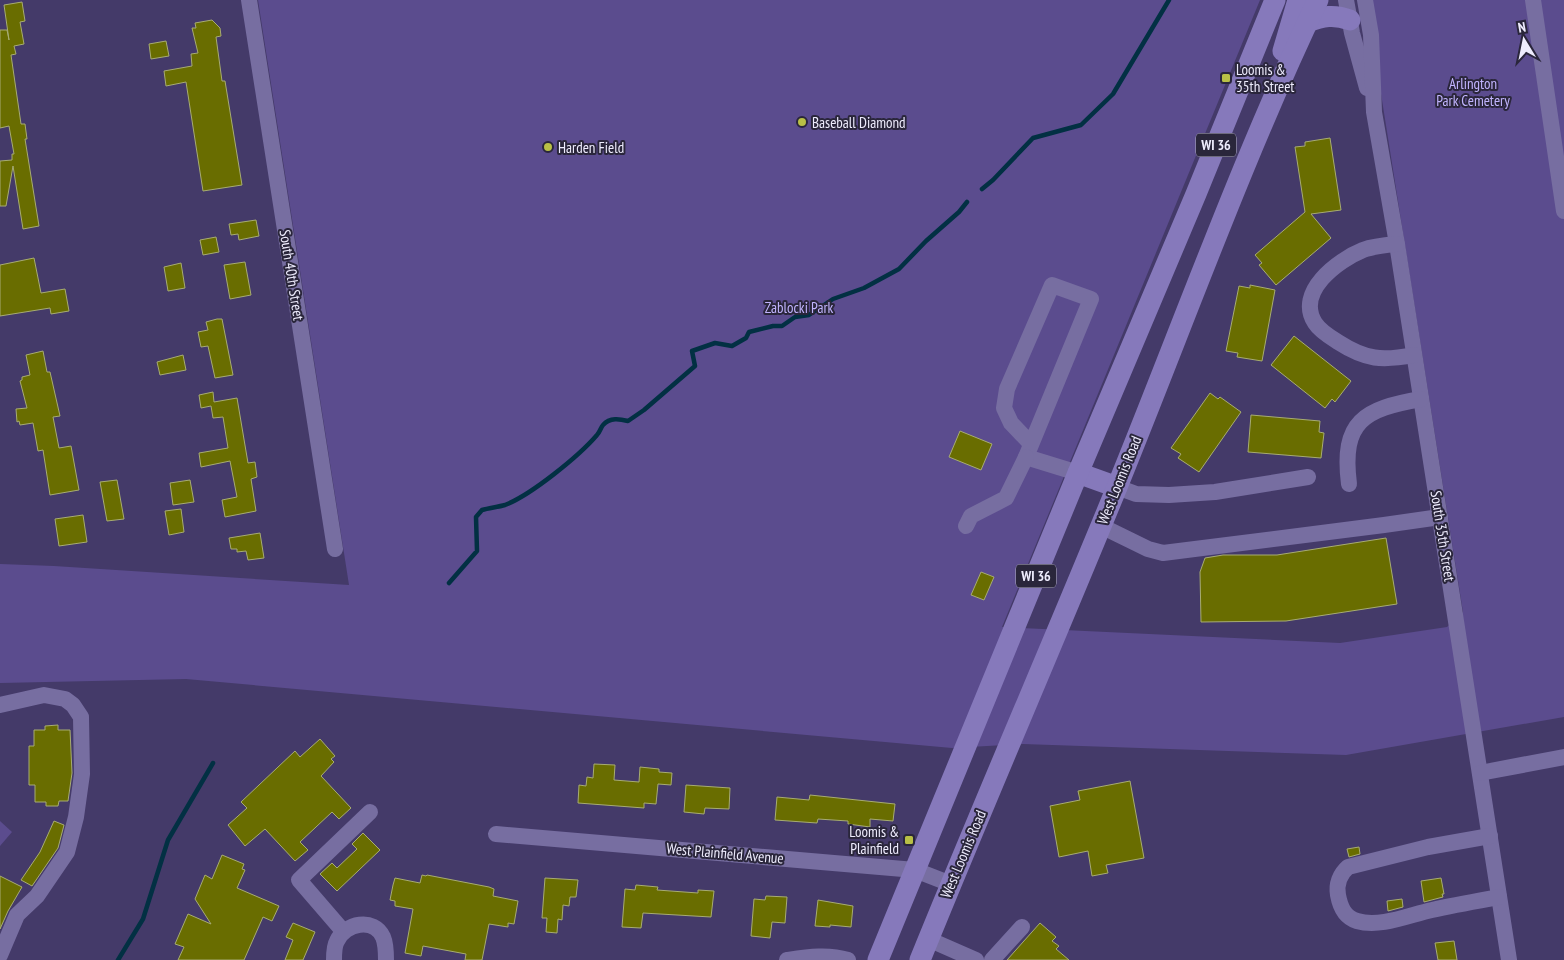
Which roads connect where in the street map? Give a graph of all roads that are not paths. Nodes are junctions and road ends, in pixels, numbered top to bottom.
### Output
1 (249, 0) edge
2 (1275, 0) edge
3 (1298, 0) edge
4 (1318, 0) edge
5 (1365, 0) edge
6 (1533, 0) edge
7 (1348, 10) edge
8 (1307, 22) junction
9 (1268, 109) junction
10 (1374, 112) junction
11 (1564, 211) edge
12 (1397, 244) junction
13 (1414, 355) junction
14 (1421, 399) junction
15 (1028, 450) junction
16 (1078, 473) junction
17 (1308, 477) dead end
18 (1349, 484) dead end
19 (1117, 487) junction
20 (1440, 517) junction
21 (966, 526) dead end
22 (1101, 526) junction
23 (335, 549) dead end
24 (0, 705) edge
25 (1564, 757) edge
26 (1480, 773) junction
27 (370, 812) dead end
28 (496, 834) dead end
29 (1490, 836) junction
30 (915, 870) junction
31 (951, 884) junction
32 (1499, 897) junction
33 (1022, 928) dead end
34 (344, 931) junction
35 (928, 939) junction
36 (0, 955) edge
37 (334, 960) edge
38 (386, 960) edge
39 (787, 960) edge
40 (848, 960) edge
41 (878, 960) edge
42 (920, 960) edge
43 (976, 960) edge
44 (992, 960) edge
45 (1509, 960) edge

1 - 23 street, South 40th Street
2 - 16 main road, WI 36
3 - 9 main road
4 - 8 main road, West Loomis Road / WI 36
5 - 10 street, South 35th Street
6 - 11 street
7 - 8 main road
7 - 10 street, South 35th Street
8 - 9 main road, West Loomis Road / WI 36
9 - 19 main road, West Loomis Road / WI 36
10 - 12 street, South 35th Street
12 - 13 street, South 35th Street
12 - 13 street
13 - 14 street, South 35th Street
14 - 18 street
14 - 20 street, South 35th Street
15 - 15 street
15 - 16 street
15 - 21 street
16 - 19 main road
16 - 30 main road, WI 36
17 - 19 street
19 - 22 main road, West Loomis Road / WI 36
20 - 22 street
20 - 26 street, South 35th Street
22 - 31 main road, West Loomis Road / WI 36
24 - 36 street
25 - 26 street
26 - 29 street, South 35th Street
27 - 34 street
28 - 30 street, West Plainfield Avenue
29 - 32 street, South 35th Street
29 - 32 street
30 - 31 street, West Plainfield Avenue
30 - 41 main road, WI 36
31 - 35 main road, West Loomis Road / WI 36
32 - 45 street, South 35th Street
33 - 44 street
34 - 37 street
34 - 38 street
35 - 42 main road, West Loomis Road / WI 36
35 - 43 street
39 - 40 street

